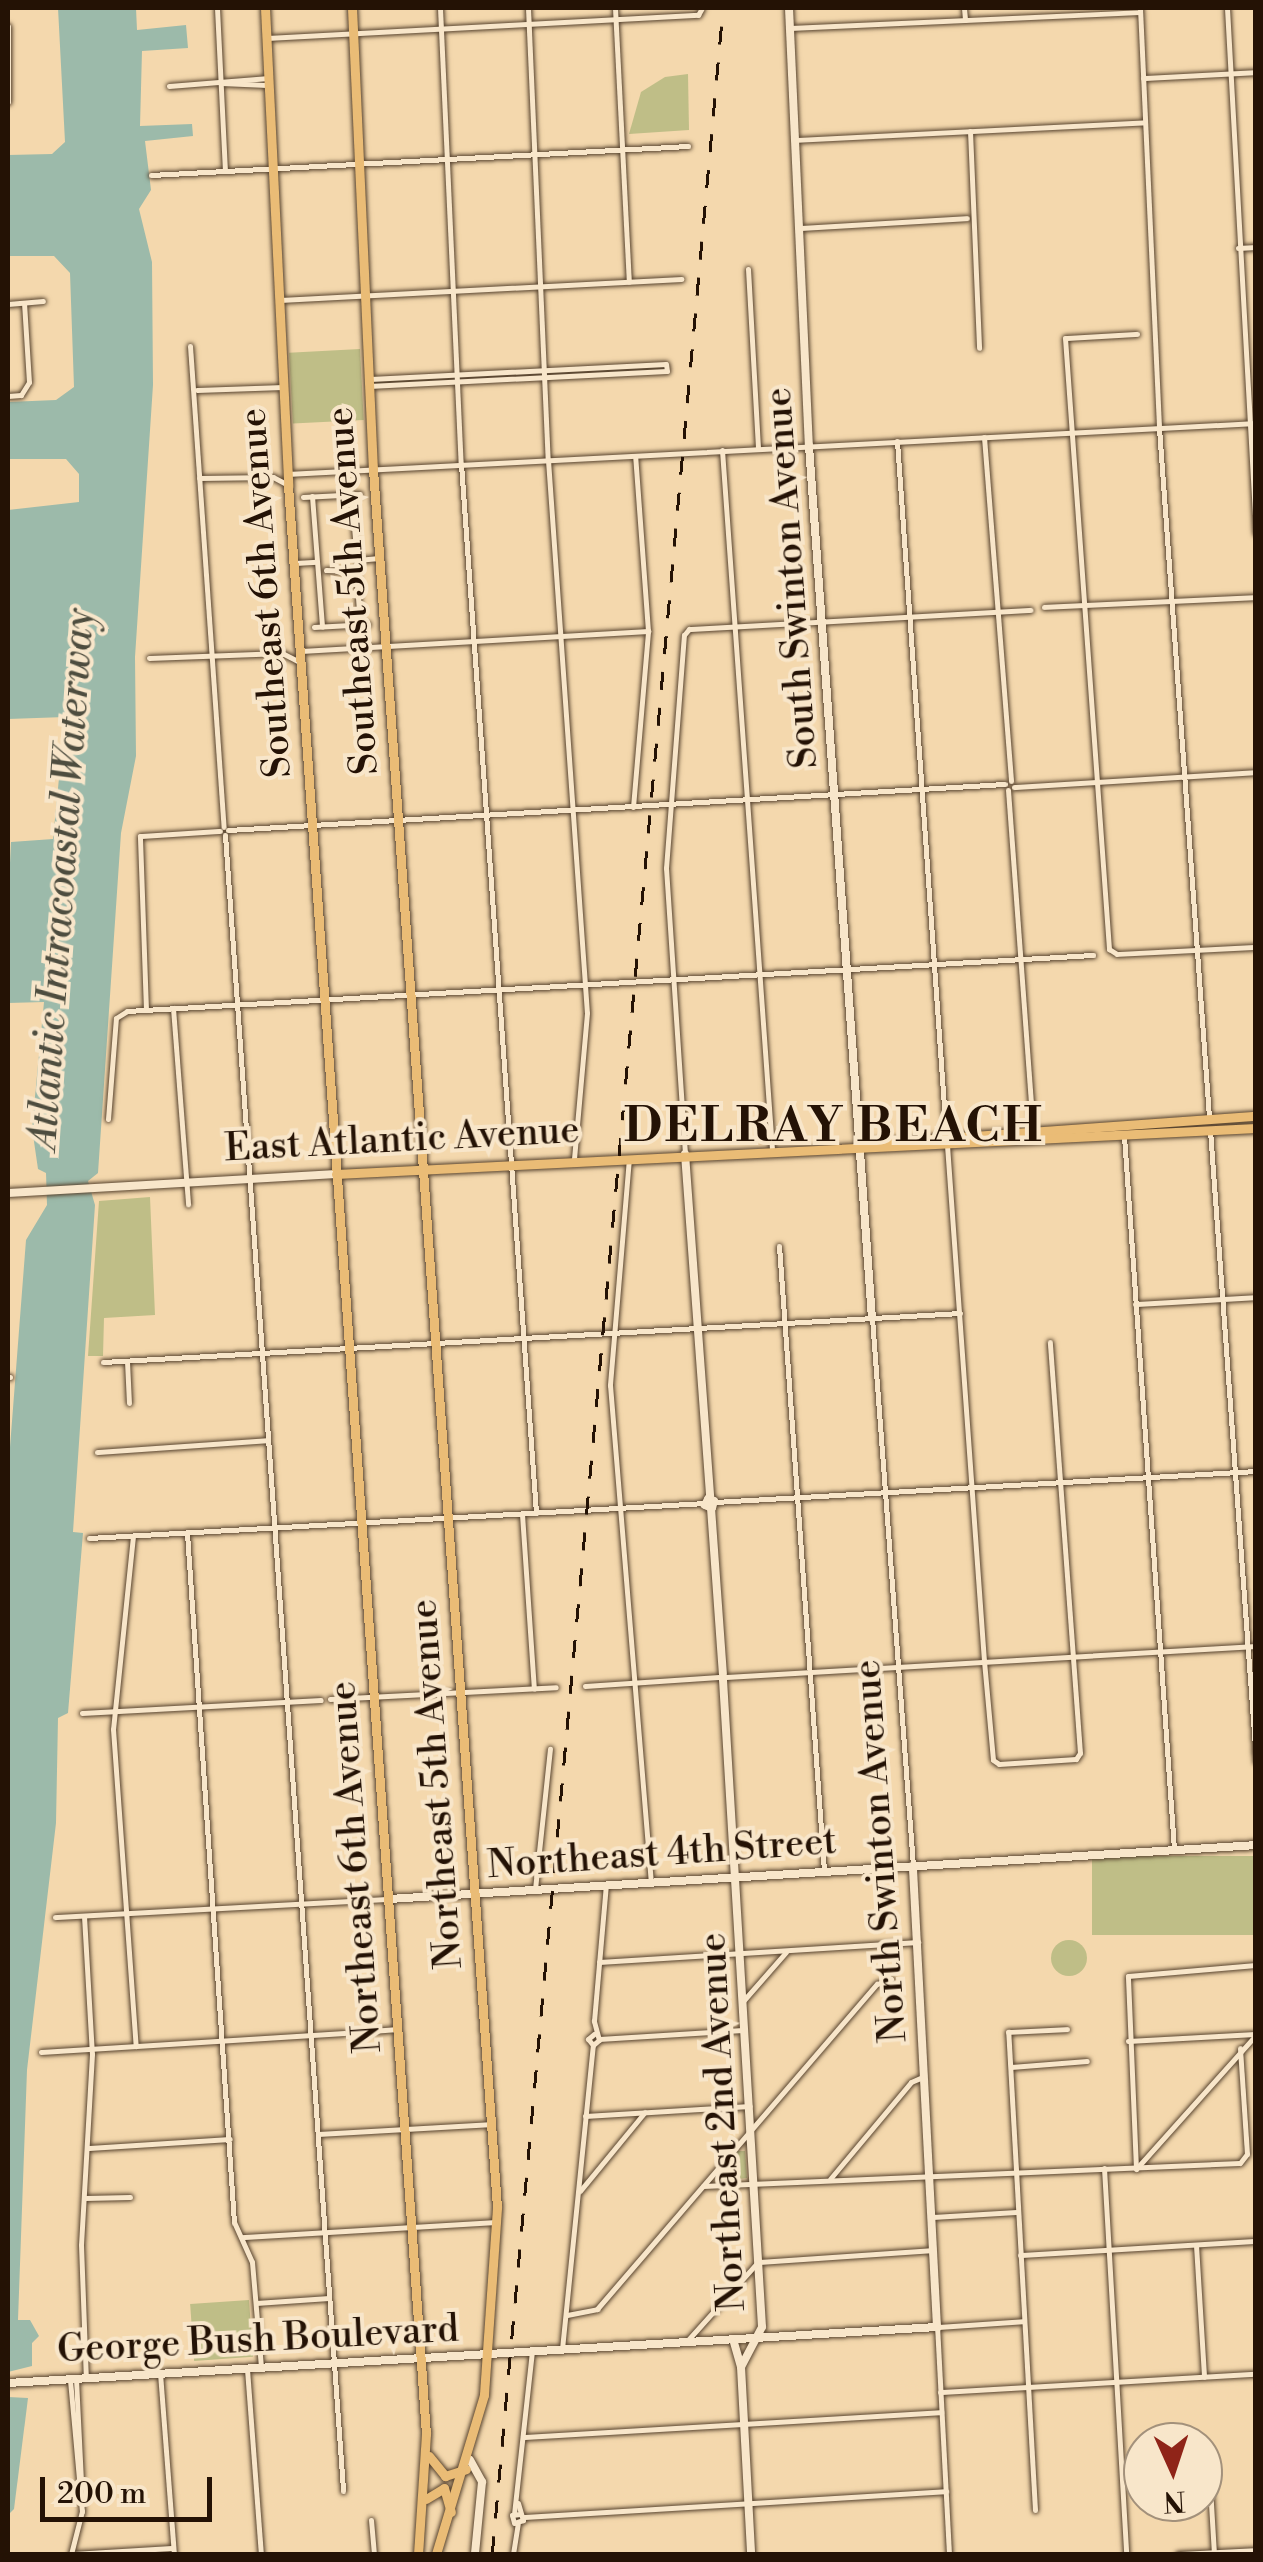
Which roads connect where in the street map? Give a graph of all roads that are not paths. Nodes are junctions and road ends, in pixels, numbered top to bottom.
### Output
1 (217, 8) edge
2 (266, 8) edge
3 (352, 8) edge
4 (440, 8) edge
5 (528, 8) edge
6 (615, 8) edge
7 (702, 8) edge
8 (789, 8) edge
9 (964, 8) edge
10 (1228, 8) edge
11 (1140, 10) edge
12 (616, 20) junction
13 (965, 20) junction
14 (529, 25) junction
15 (8, 26) edge
16 (790, 28) junction
17 (441, 29) junction
18 (353, 33) junction
19 (267, 38) junction
20 (1256, 72) edge
21 (1230, 73) junction
22 (1143, 78) junction
23 (269, 81) junction
24 (221, 83) junction
25 (169, 86) dead end
26 (9, 90) edge
27 (8, 102) edge
28 (1145, 122) junction
29 (970, 131) junction
30 (795, 140) junction
31 (688, 146) dead end
32 (622, 150) junction
33 (535, 155) junction
34 (448, 159) junction
35 (359, 164) junction
36 (273, 168) junction
37 (225, 170) junction
38 (151, 176) dead end
39 (966, 218) dead end
40 (799, 228) junction
41 (1256, 247) edge
42 (1238, 248) junction
43 (748, 269) dead end
44 (681, 279) dead end
45 (628, 282) junction
46 (541, 286) junction
47 (453, 291) junction
48 (365, 296) junction
49 (279, 300) junction
50 (44, 301) dead end
51 (24, 303) junction
52 (8, 304) edge
53 (1137, 334) dead end
54 (190, 346) dead end
55 (979, 348) dead end
56 (544, 374) junction
57 (457, 378) junction
58 (369, 383) junction
59 (283, 387) junction
60 (198, 390) junction
61 (8, 396) edge
62 (1247, 424) junction
63 (1256, 424) edge
64 (1159, 428) junction
65 (1072, 432) junction
66 (984, 437) junction
67 (896, 441) junction
68 (809, 446) junction
69 (758, 448) junction
70 (722, 450) junction
71 (635, 455) junction
72 (548, 460) junction
73 (461, 464) junction
74 (373, 469) junction
75 (199, 478) junction
76 (288, 480) junction
77 (350, 494) junction
78 (360, 494) dead end
79 (312, 496) junction
80 (303, 497) dead end
81 (1256, 534) edge
82 (379, 558) junction
83 (358, 560) junction
84 (317, 562) junction
85 (293, 564) junction
86 (352, 569) junction
87 (326, 570) dead end
88 (1256, 597) edge
89 (1172, 602) junction
90 (1084, 606) junction
91 (1044, 607) dead end
92 (1030, 610) dead end
93 (996, 612) junction
94 (909, 616) junction
95 (822, 621) junction
96 (360, 624) junction
97 (368, 624) dead end
98 (735, 626) junction
99 (322, 627) junction
100 (314, 628) dead end
101 (648, 631) junction
102 (560, 636) junction
103 (474, 640) junction
104 (386, 646) junction
105 (212, 654) junction
106 (300, 657) junction
107 (148, 658) dead end
108 (1256, 772) edge
109 (1185, 776) junction
110 (1096, 781) junction
111 (1009, 786) junction
112 (921, 791) junction
113 (834, 795) junction
114 (748, 800) junction
115 (669, 805) junction
116 (633, 807) junction
117 (573, 810) junction
118 (486, 816) junction
119 (398, 820) junction
120 (311, 826) junction
121 (224, 831) junction
122 (1256, 947) edge
123 (1197, 950) junction
124 (1093, 955) dead end
125 (1022, 960) junction
126 (935, 965) junction
127 (847, 970) junction
128 (760, 974) junction
129 (673, 980) junction
130 (586, 986) junction
131 (499, 990) junction
132 (411, 995) junction
133 (323, 1000) junction
134 (237, 1004) junction
135 (173, 1008) junction
136 (146, 1010) junction
137 (1256, 1116) edge
138 (1234, 1117) junction
139 (1209, 1118) junction
140 (108, 1119) dead end
141 (1122, 1124) junction
142 (1256, 1128) edge
143 (1210, 1130) junction
144 (1183, 1132) junction
145 (1033, 1135) junction
146 (1124, 1135) junction
147 (947, 1140) junction
148 (860, 1145) junction
149 (772, 1148) junction
150 (685, 1154) junction
151 (629, 1157) junction
152 (574, 1160) junction
153 (511, 1164) junction
154 (424, 1169) junction
155 (336, 1174) junction
156 (250, 1179) junction
157 (186, 1182) junction
158 (8, 1193) edge
159 (188, 1204) dead end
160 (780, 1246) dead end
161 (1256, 1296) edge
162 (1222, 1298) junction
163 (1135, 1304) junction
164 (960, 1314) junction
165 (872, 1318) junction
166 (785, 1323) junction
167 (698, 1329) junction
168 (614, 1334) junction
169 (523, 1338) junction
170 (1050, 1342) dead end
171 (436, 1344) junction
172 (348, 1350) junction
173 (262, 1354) junction
174 (127, 1360) junction
175 (103, 1362) dead end
176 (129, 1403) dead end
177 (268, 1440) junction
178 (97, 1452) dead end
179 (1256, 1471) edge
180 (1235, 1472) junction
181 (1147, 1477) junction
182 (1060, 1483) junction
183 (972, 1488) junction
184 (885, 1493) junction
185 (798, 1498) junction
186 (710, 1503) junction
187 (624, 1507) junction
188 (536, 1513) junction
189 (522, 1514) junction
190 (448, 1518) junction
191 (360, 1523) junction
192 (274, 1528) junction
193 (187, 1532) junction
194 (133, 1536) junction
195 (89, 1538) dead end
196 (1247, 1646) junction
197 (1256, 1646) edge
198 (1160, 1651) junction
199 (1071, 1656) junction
200 (984, 1661) junction
201 (897, 1666) junction
202 (810, 1672) junction
203 (723, 1677) junction
204 (636, 1682) junction
205 (585, 1686) dead end
206 (534, 1688) junction
207 (556, 1688) dead end
208 (460, 1692) junction
209 (374, 1697) junction
210 (321, 1700) dead end
211 (330, 1700) dead end
212 (287, 1702) junction
213 (199, 1707) junction
214 (119, 1712) junction
215 (82, 1713) dead end
216 (550, 1750) dead end
217 (1256, 1761) edge
218 (1256, 1845) edge
219 (1174, 1850) junction
220 (913, 1866) junction
221 (824, 1871) junction
222 (738, 1876) junction
223 (650, 1882) junction
224 (606, 1884) junction
225 (535, 1889) junction
226 (475, 1893) junction
227 (389, 1899) junction
228 (301, 1903) junction
229 (212, 1908) junction
230 (126, 1914) junction
231 (84, 1916) junction
232 (55, 1918) dead end
233 (918, 1942) junction
234 (788, 1950) junction
235 (741, 1953) junction
236 (599, 1962) junction
237 (1256, 1964) edge
238 (890, 1979) dead end
239 (744, 2000) junction
240 (398, 2029) junction
241 (746, 2029) junction
242 (1067, 2029) dead end
243 (358, 2032) dead end
244 (344, 2033) dead end
245 (1256, 2034) edge
246 (310, 2035) junction
247 (597, 2036) junction
248 (223, 2040) junction
249 (1128, 2040) junction
250 (136, 2046) junction
251 (92, 2048) junction
252 (1240, 2048) junction
253 (40, 2052) dead end
254 (1088, 2062) dead end
255 (1010, 2067) junction
256 (923, 2077) junction
257 (750, 2106) junction
258 (646, 2112) junction
259 (584, 2116) junction
260 (491, 2124) junction
261 (405, 2128) junction
262 (751, 2128) junction
263 (318, 2134) junction
264 (230, 2139) junction
265 (89, 2148) junction
266 (1104, 2168) junction
267 (1136, 2168) junction
268 (1016, 2172) junction
269 (928, 2174) junction
270 (830, 2179) junction
271 (754, 2183) junction
272 (703, 2186) junction
273 (578, 2193) junction
274 (85, 2198) junction
275 (130, 2198) dead end
276 (1018, 2212) junction
277 (931, 2218) junction
278 (497, 2222) junction
279 (412, 2227) junction
280 (324, 2232) junction
281 (243, 2237) junction
282 (1256, 2241) edge
283 (1196, 2244) junction
284 (932, 2250) junction
285 (1108, 2250) junction
286 (1020, 2255) junction
287 (758, 2262) junction
288 (329, 2298) junction
289 (256, 2302) junction
290 (567, 2315) junction
291 (1024, 2320) junction
292 (936, 2326) junction
293 (754, 2338) junction
294 (733, 2339) junction
295 (686, 2342) junction
296 (562, 2349) junction
297 (532, 2351) junction
298 (489, 2354) junction
299 (422, 2358) junction
300 (334, 2363) junction
301 (260, 2368) junction
302 (741, 2368) junction
303 (247, 2369) junction
304 (160, 2373) junction
305 (1256, 2374) edge
306 (1204, 2376) junction
307 (77, 2379) junction
308 (10, 2382) edge
309 (1116, 2382) junction
310 (1028, 2387) junction
311 (940, 2392) junction
312 (941, 2412) junction
313 (744, 2424) junction
314 (523, 2438) junction
315 (427, 2453) junction
316 (469, 2464) junction
317 (343, 2491) dead end
318 (946, 2491) junction
319 (426, 2499) junction
320 (748, 2502) junction
321 (1035, 2510) dead end
322 (451, 2515) junction
323 (518, 2519) junction
324 (371, 2520) dead end
325 (1212, 2522) edge
326 (1256, 2550) edge
327 (173, 2551) edge
328 (71, 2554) edge
329 (261, 2554) edge
330 (374, 2554) edge
331 (418, 2554) edge
332 (436, 2554) edge
333 (475, 2554) edge
334 (513, 2554) edge
335 (750, 2554) edge
336 (949, 2554) edge
337 (1126, 2554) edge
338 (1178, 2554) edge
339 (1214, 2554) edge

1 - 24 street
2 - 19 main road, Southeast 6th Avenue
3 - 18 main road, Southeast 5th Avenue
4 - 17 street
5 - 14 street
6 - 12 street
7 - 12 street
8 - 16 street, South Swinton Avenue
9 - 13 street
10 - 21 street
11 - 13 street
11 - 22 street
12 - 14 street
12 - 32 street
13 - 16 street
14 - 17 street
14 - 33 street
15 - 26 street
16 - 30 street, South Swinton Avenue
17 - 18 street
17 - 34 street
18 - 19 street
18 - 35 main road, Southeast 5th Avenue
19 - 23 main road, Southeast 6th Avenue
20 - 21 street
21 - 22 street
21 - 42 street
22 - 28 street
23 - 24 street
23 - 36 main road, Southeast 6th Avenue
24 - 25 street
24 - 37 street
26 - 27 street
28 - 29 street
28 - 64 street
29 - 30 street
29 - 55 street
30 - 40 street, South Swinton Avenue
31 - 32 street
32 - 33 street
32 - 45 street
33 - 34 street
33 - 46 street
34 - 35 street
34 - 47 street
35 - 36 street
35 - 48 main road, Southeast 5th Avenue
36 - 37 street
36 - 49 main road, Southeast 6th Avenue
37 - 38 street
39 - 40 street
40 - 68 street, South Swinton Avenue
41 - 42 street
42 - 62 street
43 - 69 street
44 - 45 street
45 - 46 street
46 - 47 street
46 - 56 street
47 - 48 street
47 - 57 street
48 - 49 street
48 - 58 main road, Southeast 5th Avenue
49 - 59 main road, Southeast 6th Avenue
50 - 51 street
51 - 52 street
51 - 61 street
53 - 65 street
54 - 60 street
56 - 56 street
56 - 57 street
56 - 72 street
57 - 58 street
57 - 73 street
58 - 74 main road, Southeast 5th Avenue
59 - 60 street
59 - 76 main road, Southeast 6th Avenue
60 - 75 street
62 - 63 street
62 - 64 street
62 - 81 street
64 - 65 street
64 - 89 street
65 - 66 street
65 - 90 street
66 - 67 street
66 - 93 street
67 - 68 street
67 - 94 street
68 - 69 street
68 - 95 street, South Swinton Avenue
69 - 70 street
70 - 71 street
70 - 98 street
71 - 72 street
71 - 101 street
72 - 73 street
72 - 102 street
73 - 74 street
73 - 103 street
74 - 76 street
74 - 82 main road, Southeast 5th Avenue
75 - 76 street
75 - 105 street
76 - 85 main road, Southeast 6th Avenue
77 - 78 street
77 - 79 street
77 - 83 street
79 - 80 street
79 - 84 street
82 - 83 street
82 - 104 main road, Southeast 5th Avenue
83 - 86 street
84 - 85 street
84 - 99 street
85 - 106 main road, Southeast 6th Avenue
86 - 87 street
86 - 96 street
88 - 89 street
89 - 90 street
89 - 109 street
90 - 91 street
90 - 110 street
92 - 93 street
93 - 94 street
93 - 111 street
94 - 95 street
94 - 112 street
95 - 98 street
95 - 113 street, South Swinton Avenue
96 - 97 street
96 - 99 street
98 - 114 street
98 - 115 street
99 - 100 street
101 - 102 street
101 - 116 street
102 - 103 street
102 - 117 street
103 - 104 street
103 - 118 street
104 - 106 street
104 - 119 main road, Southeast 5th Avenue
105 - 106 street
105 - 107 street
105 - 121 street
106 - 120 main road, Southeast 6th Avenue
108 - 109 street
109 - 110 street
109 - 123 street
110 - 111 street
110 - 123 street
111 - 112 street
111 - 125 street
112 - 113 street
112 - 126 street
113 - 114 street
113 - 127 street, South Swinton Avenue
114 - 115 street
114 - 128 street
115 - 116 street
115 - 129 street
116 - 117 street
117 - 118 street
117 - 130 street
118 - 119 street
118 - 131 street
119 - 120 street
119 - 132 main road, Southeast 5th Avenue
120 - 121 street
120 - 133 main road, Southeast 6th Avenue
121 - 134 street
121 - 136 street
122 - 123 street
123 - 139 street
124 - 125 street
125 - 126 street
125 - 145 street
126 - 127 street
126 - 147 street
127 - 128 street
127 - 148 street, South Swinton Avenue
128 - 129 street
128 - 149 street
129 - 130 street
129 - 150 street
130 - 131 street
130 - 152 street
131 - 132 street
131 - 153 street
132 - 133 street
132 - 154 main road, Southeast 5th Avenue
133 - 134 street
133 - 155 main road, Southeast 6th Avenue
134 - 135 street
134 - 156 street
135 - 136 street
135 - 157 street
136 - 140 street
137 - 138 main road
138 - 139 main road
138 - 143 main road
139 - 141 main road
139 - 144 main road
141 - 145 main road
141 - 146 street
142 - 143 main road
143 - 144 main road
143 - 162 street
144 - 146 main road
145 - 146 main road
145 - 147 main road
145 - 147 main road
146 - 163 street
147 - 148 main road
147 - 148 main road
147 - 164 street
148 - 149 main road, East Atlantic Avenue
148 - 165 street, North Swinton Avenue
149 - 150 main road, East Atlantic Avenue
150 - 151 main road, East Atlantic Avenue
150 - 167 street, Northeast 2nd Avenue
151 - 152 main road, East Atlantic Avenue
151 - 168 street
152 - 153 main road, East Atlantic Avenue
153 - 154 main road, East Atlantic Avenue
153 - 169 street
154 - 155 main road, East Atlantic Avenue
154 - 171 main road, Northeast 5th Avenue
155 - 156 street, East Atlantic Avenue
155 - 172 main road, Northeast 6th Avenue
156 - 157 street, East Atlantic Avenue
156 - 173 street
157 - 158 street, East Atlantic Avenue
157 - 159 street
160 - 166 street
161 - 162 street
162 - 163 street
162 - 180 street
163 - 181 street
164 - 165 street
164 - 183 street
165 - 166 street
165 - 184 street, North Swinton Avenue
166 - 167 street
166 - 185 street
167 - 168 street
167 - 186 street, Northeast 2nd Avenue
168 - 169 street
168 - 187 street
169 - 171 street
169 - 188 street
170 - 182 street
171 - 172 street
171 - 190 main road, Northeast 5th Avenue
172 - 173 street
172 - 191 main road, Northeast 6th Avenue
173 - 174 street
173 - 177 street
174 - 175 street
174 - 176 street
177 - 178 street
177 - 192 street
179 - 180 street
180 - 181 street
180 - 196 street
181 - 182 street
181 - 198 street
182 - 183 street
182 - 199 street
183 - 184 street
183 - 200 street
184 - 185 street
184 - 201 street, North Swinton Avenue
185 - 186 street
185 - 202 street
186 - 187 street
186 - 203 street, Northeast 2nd Avenue
187 - 188 street
187 - 204 street
188 - 189 street
189 - 190 street
189 - 206 street
190 - 191 street
190 - 208 main road, Northeast 5th Avenue
191 - 192 street
191 - 209 main road, Northeast 6th Avenue
192 - 193 street
192 - 212 street
193 - 194 street
193 - 213 street
194 - 195 street
194 - 214 street
196 - 197 street
196 - 198 street
196 - 217 street
198 - 199 street
198 - 219 street
199 - 200 street
199 - 200 street
200 - 201 street
201 - 202 street
201 - 220 street, North Swinton Avenue
202 - 203 street
202 - 221 street
203 - 204 street
203 - 222 street, Northeast 2nd Avenue
204 - 205 street
204 - 223 street
206 - 207 street
206 - 208 street
208 - 209 street
208 - 226 main road, Northeast 5th Avenue
209 - 211 street
209 - 227 main road, Northeast 6th Avenue
210 - 212 street
212 - 213 street
212 - 228 street
213 - 214 street
213 - 229 street
214 - 215 street
214 - 230 street
216 - 225 street
218 - 219 street, Northeast 4th Street
219 - 220 street, Northeast 4th Street
220 - 221 street, Northeast 4th Street
220 - 233 street, North Swinton Avenue
221 - 222 street, Northeast 4th Street
222 - 223 street, Northeast 4th Street
222 - 235 street, Northeast 2nd Avenue
223 - 224 street, Northeast 4th Street
224 - 225 street, Northeast 4th Street
224 - 236 street
225 - 226 street, Northeast 4th Street
226 - 227 street, Northeast 4th Street
226 - 260 main road, Northeast 5th Avenue
227 - 228 street, Northeast 4th Street
227 - 240 main road, Northeast 6th Avenue
228 - 229 street, Northeast 4th Street
228 - 246 street
229 - 230 street, Northeast 4th Street
229 - 248 street
230 - 231 street, Northeast 4th Street
230 - 250 street
231 - 232 street, Northeast 4th Street
231 - 251 street
233 - 234 street
233 - 256 street, North Swinton Avenue
234 - 235 street
234 - 239 street
235 - 236 street
235 - 239 street, Northeast 2nd Avenue
236 - 247 street
237 - 249 street
238 - 262 street
239 - 241 street, Northeast 2nd Avenue
240 - 243 street
240 - 261 main road, Northeast 6th Avenue
241 - 247 street
241 - 257 street, Northeast 2nd Avenue
242 - 255 street
244 - 246 street
245 - 249 street
245 - 252 street
246 - 248 street
246 - 263 street
247 - 259 street
248 - 250 street
248 - 264 street
249 - 267 street
250 - 251 street
251 - 253 street
251 - 265 street
252 - 267 street
252 - 267 street
254 - 255 street
255 - 268 street
256 - 269 street, North Swinton Avenue
256 - 270 street
257 - 258 street
257 - 262 street, Northeast 2nd Avenue
258 - 259 street
258 - 273 street
259 - 273 street
260 - 261 street
260 - 278 main road, Northeast 5th Avenue
261 - 263 street
261 - 279 main road, Northeast 6th Avenue
262 - 271 street, Northeast 2nd Avenue
262 - 272 street
263 - 280 street
264 - 265 street
264 - 281 street
265 - 274 street
266 - 267 street
266 - 268 street
266 - 285 street
268 - 269 street
268 - 276 street
269 - 270 street
269 - 277 street, North Swinton Avenue
270 - 271 street
271 - 272 street
271 - 287 street, Northeast 2nd Avenue
272 - 290 street
273 - 290 street
274 - 275 street
274 - 307 street
276 - 277 street
276 - 286 street
277 - 284 street, North Swinton Avenue
278 - 279 street
278 - 298 main road, Northeast 5th Avenue
279 - 280 street
279 - 299 main road, Northeast 6th Avenue
280 - 281 street
280 - 288 street
281 - 289 street
282 - 283 street
283 - 285 street
283 - 306 street
284 - 287 street
284 - 292 street, North Swinton Avenue
285 - 286 street
285 - 309 street
286 - 291 street
287 - 293 street, Northeast 2nd Avenue
287 - 295 street
288 - 289 street
288 - 300 street
289 - 301 street
290 - 296 street
291 - 292 street
291 - 310 street
292 - 293 street, George Bush Boulevard
292 - 311 street, North Swinton Avenue
293 - 294 street, George Bush Boulevard
293 - 302 street, Northeast 2nd Avenue
294 - 295 street, George Bush Boulevard
294 - 302 street
295 - 296 street, George Bush Boulevard
296 - 297 street, George Bush Boulevard
297 - 298 street, George Bush Boulevard
297 - 314 street
298 - 299 street, George Bush Boulevard
298 - 316 main road, Northeast 5th Avenue
299 - 300 street, George Bush Boulevard
299 - 315 main road, Northeast 6th Avenue
300 - 301 street, George Bush Boulevard
300 - 317 street
301 - 303 street, George Bush Boulevard
302 - 313 street, Northeast 2nd Avenue
303 - 304 street, George Bush Boulevard
303 - 329 street
304 - 307 street, George Bush Boulevard
304 - 327 street
305 - 306 street
306 - 309 street
307 - 308 street, George Bush Boulevard
307 - 328 street
309 - 310 street
309 - 337 street
310 - 311 street
310 - 321 street
311 - 312 street, North Swinton Avenue
312 - 313 street
312 - 318 street, North Swinton Avenue
313 - 314 street
313 - 320 street, Northeast 2nd Avenue
314 - 323 street
315 - 316 main road
315 - 319 main road, Northeast 6th Avenue
316 - 322 main road, Northeast 5th Avenue
316 - 333 street
318 - 320 street
318 - 336 street, North Swinton Avenue
319 - 322 main road
319 - 331 main road, Northeast 6th Avenue
320 - 323 street
320 - 335 street, Northeast 2nd Avenue
322 - 332 main road, Northeast 5th Avenue
323 - 334 street
324 - 330 street
325 - 339 street
326 - 339 street
327 - 328 street
338 - 339 street

